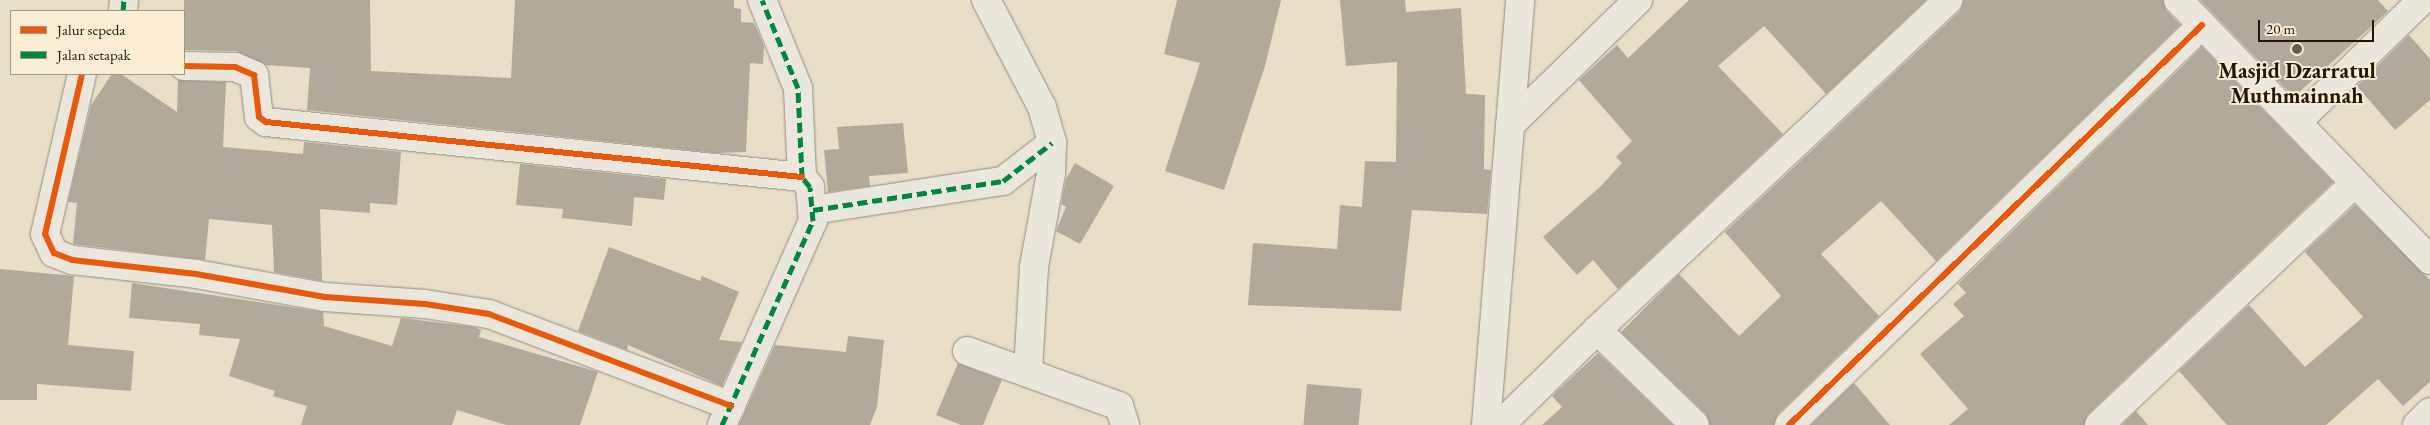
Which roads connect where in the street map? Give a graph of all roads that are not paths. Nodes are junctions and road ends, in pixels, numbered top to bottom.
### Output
1 (762, 0) edge
2 (986, 0) edge
3 (1520, 0) edge
4 (1638, 0) edge
5 (1949, 0) edge
6 (2178, 0) edge
7 (2422, 0) edge
8 (2202, 25) junction
9 (185, 66) edge
10 (82, 75) edge
11 (2298, 121) junction
12 (1510, 125) junction
13 (1052, 143) junction
14 (802, 176) junction
15 (2355, 183) junction
16 (813, 210) junction
17 (2430, 260) edge
18 (1597, 330) junction
19 (968, 351) dead end
20 (1028, 370) junction
21 (2430, 412) edge
22 (726, 416) edge
23 (1125, 425) edge
24 (1486, 425) edge
25 (1500, 425) edge
26 (1695, 425) edge
27 (1789, 425) edge
28 (2099, 425) edge
29 (2417, 425) edge

1 - 14 street
2 - 13 street
3 - 12 street
4 - 12 street
5 - 18 street
6 - 8 street
7 - 11 street
8 - 11 street
8 - 27 street
9 - 14 street
10 - 22 street
11 - 15 street
12 - 24 street
13 - 16 street
13 - 20 street
14 - 16 street
15 - 17 street
15 - 28 street
16 - 22 street
18 - 25 street
18 - 26 street
19 - 20 street
20 - 23 street
21 - 29 street

